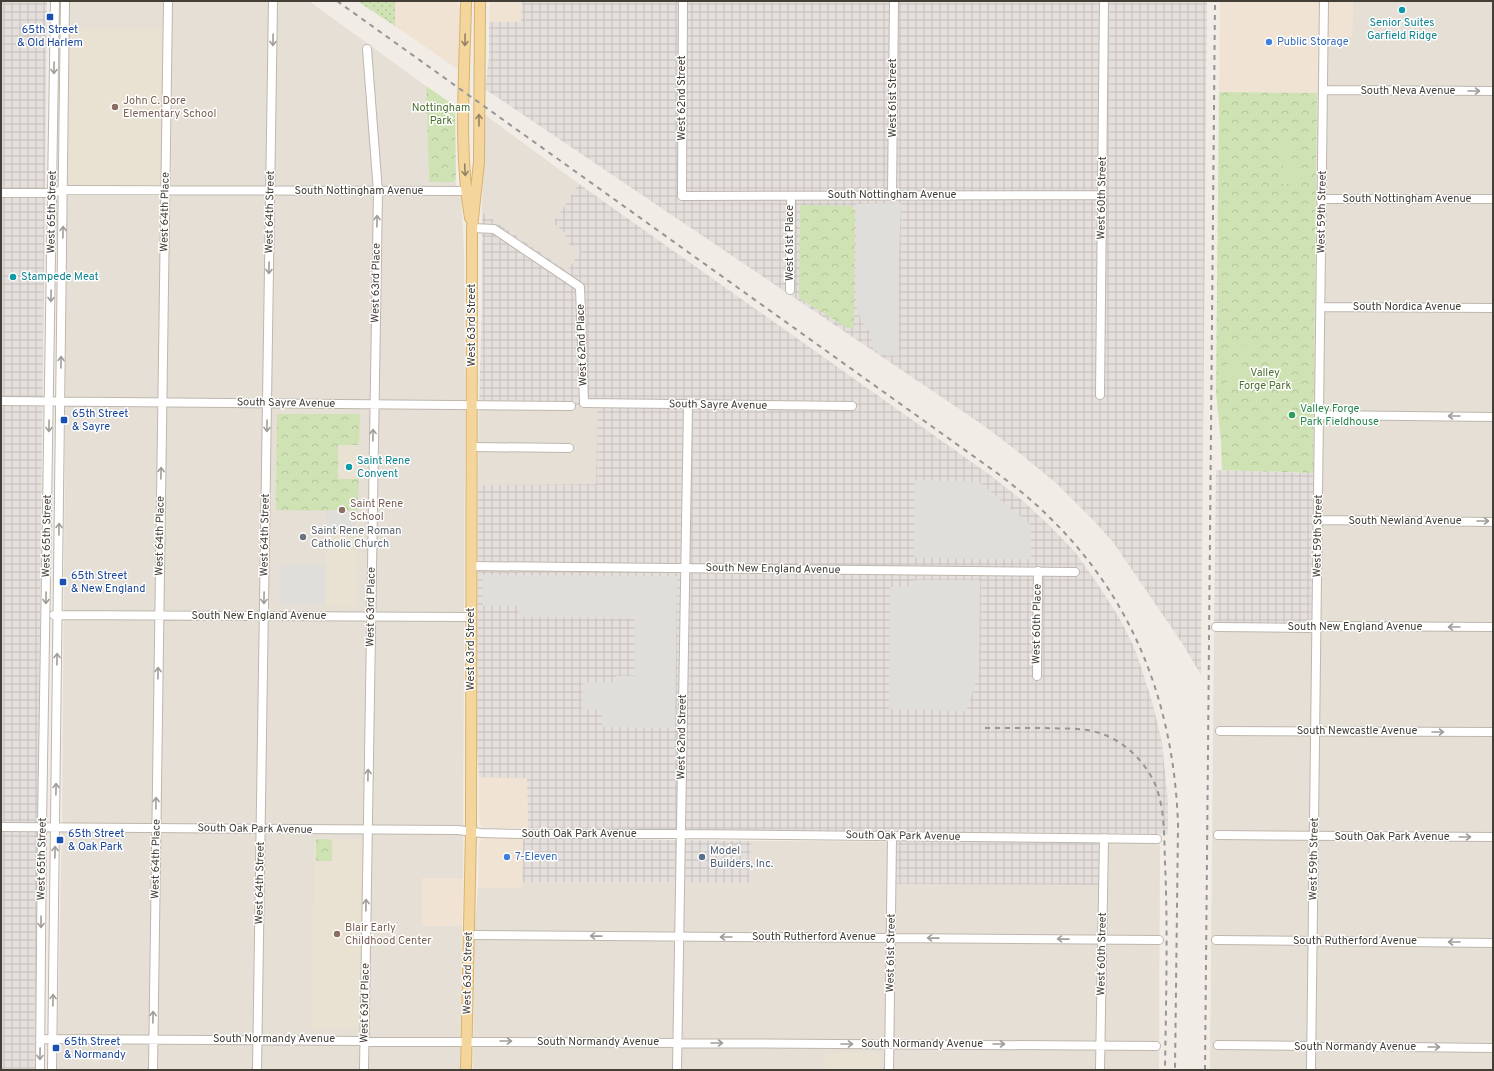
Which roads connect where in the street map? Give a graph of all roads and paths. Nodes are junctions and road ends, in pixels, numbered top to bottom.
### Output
1 (55, 1) edge
2 (65, 1) edge
3 (168, 1) edge
4 (273, 1) edge
5 (466, 1) edge
6 (480, 1) edge
7 (683, 1) edge
8 (894, 1) edge
9 (1104, 1) edge
10 (1324, 1) edge
11 (367, 49) dead end
12 (1323, 90) junction
13 (1493, 91) edge
14 (63, 190) junction
15 (165, 190) junction
16 (270, 190) junction
17 (466, 191) junction
18 (477, 191) junction
19 (1, 192) edge
20 (52, 192) junction
21 (378, 192) junction
22 (892, 195) junction
23 (1102, 195) junction
24 (682, 196) joint
25 (791, 196) junction
26 (1322, 199) junction
27 (1493, 199) edge
28 (472, 228) junction
29 (790, 290) dead end
30 (1320, 307) junction
31 (1493, 308) edge
32 (1100, 395) dead end
33 (1, 401) edge
34 (49, 401) junction
35 (60, 401) junction
36 (162, 402) junction
37 (267, 403) junction
38 (584, 403) joint
39 (374, 404) junction
40 (472, 405) junction
41 (688, 405) junction
42 (572, 406) dead end
43 (852, 406) dead end
44 (1319, 415) junction
45 (1493, 417) edge
46 (472, 447) junction
47 (569, 448) dead end
48 (1318, 520) junction
49 (1493, 522) edge
50 (471, 566) junction
51 (685, 568) junction
52 (1038, 571) junction
53 (1075, 572) dead end
54 (46, 615) junction
55 (58, 615) junction
56 (159, 616) junction
57 (264, 616) junction
58 (370, 617) junction
59 (471, 617) junction
60 (1216, 627) dead end
61 (1316, 627) junction
62 (1493, 627) edge
63 (1037, 676) dead end
64 (1220, 731) dead end
65 (1315, 731) junction
66 (1493, 732) edge
67 (1, 827) edge
68 (42, 827) junction
69 (55, 828) junction
70 (156, 828) junction
71 (261, 829) junction
72 (367, 830) junction
73 (471, 832) junction
74 (681, 834) junction
75 (1218, 835) dead end
76 (892, 836) junction
77 (1314, 836) junction
78 (1493, 837) edge
79 (1104, 838) junction
80 (1157, 839) dead end
81 (469, 935) junction
82 (679, 937) junction
83 (891, 938) junction
84 (1102, 939) junction
85 (1159, 940) dead end
86 (1216, 940) dead end
87 (1312, 941) junction
88 (1493, 942) edge
89 (40, 1039) junction
90 (53, 1039) junction
91 (153, 1039) junction
92 (258, 1040) junction
93 (364, 1040) junction
94 (467, 1041) junction
95 (678, 1042) junction
96 (890, 1044) junction
97 (1100, 1045) junction
98 (1218, 1045) dead end
99 (1156, 1046) dead end
100 (1311, 1047) junction
101 (1493, 1048) edge
102 (40, 1070) edge
103 (52, 1070) edge
104 (153, 1070) edge
105 (257, 1070) edge
106 (364, 1070) edge
107 (466, 1070) edge
108 (677, 1070) edge
109 (889, 1070) edge
110 (1100, 1070) edge
111 (1311, 1070) edge

1 -> 20 street, West 65th Street
2 - 14 street, West 65th Street
3 - 15 street, West 64th Place
4 -> 16 street, West 64th Street
5 -> 17 main road, West 63rd Street
18 -> 6 main road, West 63rd Street
7 - 24 street, West 62nd Street
8 - 22 street, West 61st Street
9 - 23 street, West 60th Street
10 - 12 street, West 59th Street
11 - 21 street, West 63rd Place
12 -> 13 street, South Neva Avenue
12 - 26 street, West 59th Street
14 - 15 street, South Nottingham Avenue
14 - 20 street, South Nottingham Avenue
35 -> 14 street, West 65th Street
15 - 16 street, South Nottingham Avenue
15 - 36 street, West 64th Place
16 - 21 street, South Nottingham Avenue
16 -> 37 street, West 64th Street
17 - 18 street, South Nottingham Avenue
17 - 21 street, South Nottingham Avenue
17 - 28 main road, West 63rd Street
18 - 28 main road, West 63rd Street
19 - 20 street, South Nottingham Avenue
20 -> 34 street, West 65th Street
39 -> 21 street, West 63rd Place
22 - 23 street, South Nottingham Avenue
22 - 25 street, South Nottingham Avenue
23 - 32 street, West 60th Street
24 - 25 street, South Nottingham Avenue
25 - 29 street, West 61st Place
26 - 27 street, South Nottingham Avenue
26 - 30 street, West 59th Street
28 - 38 street, West 62nd Place
28 - 40 main road, West 63rd Street
30 - 31 street, South Nordica Avenue
30 - 44 street, West 59th Street
33 - 34 street, South Sayre Avenue
34 - 35 street, South Sayre Avenue
34 -> 54 street, West 65th Street
35 - 36 street, South Sayre Avenue
55 -> 35 street, West 65th Street
36 - 37 street, South Sayre Avenue
56 -> 36 street, West 64th Place
37 - 39 street, South Sayre Avenue
37 -> 57 street, West 64th Street
38 - 41 street, South Sayre Avenue
39 - 40 street, South Sayre Avenue
58 -> 39 street, West 63rd Place
40 - 42 street, South Sayre Avenue
40 - 46 main road, West 63rd Street
41 - 43 street, South Sayre Avenue
41 - 51 street, West 62nd Street
45 -> 44 street
44 - 48 street, West 59th Street
46 - 47 street
46 - 50 main road, West 63rd Street
48 -> 49 street, South Newland Avenue
48 - 61 street, West 59th Street
50 - 51 street, South New England Avenue
50 - 59 main road, West 63rd Street
51 - 52 street, South New England Avenue
51 - 74 street, West 62nd Street
52 - 53 street, South New England Avenue
52 - 63 street, West 60th Place
54 - 55 street, South New England Avenue
54 - 68 street, West 65th Street
55 - 56 street, South New England Avenue
69 -> 55 street, West 65th Street
56 - 57 street, South New England Avenue
70 -> 56 street, West 64th Place
57 - 58 street, South New England Avenue
57 - 71 street, West 64th Street
58 - 59 street, South New England Avenue
72 -> 58 street, West 63rd Place
59 - 73 main road, West 63rd Street
60 - 61 street, South New England Avenue
62 -> 61 street, South New England Avenue
61 - 65 street, West 59th Street
64 - 65 street, South Newcastle Avenue
65 -> 66 street, South Newcastle Avenue
65 - 77 street, West 59th Street
67 - 68 street, South Oak Park Avenue
68 - 69 street, South Oak Park Avenue
68 -> 89 street, West 65th Street
69 - 70 street, South Oak Park Avenue
90 -> 69 street, West 65th Street
70 - 71 street, South Oak Park Avenue
91 -> 70 street, West 64th Place
71 - 72 street, South Oak Park Avenue
71 - 92 street, West 64th Street
72 - 73 street, South Oak Park Avenue
93 -> 72 street, West 63rd Place
73 - 74 street, South Oak Park Avenue
73 - 81 main road, West 63rd Street
74 - 76 street, South Oak Park Avenue
74 - 82 street, West 62nd Street
75 - 77 street, South Oak Park Avenue
76 - 79 street, South Oak Park Avenue
76 - 83 street, West 61st Street
77 -> 78 street, South Oak Park Avenue
77 - 87 street, West 59th Street
79 - 80 street, South Oak Park Avenue
79 - 84 street, West 60th Street
82 -> 81 street, South Rutherford Avenue
81 - 94 main road, West 63rd Street
83 -> 82 street, South Rutherford Avenue
82 - 95 street, West 62nd Street
84 -> 83 street, South Rutherford Avenue
83 - 96 street, West 61st Street
84 - 85 street, South Rutherford Avenue
84 - 97 street, West 60th Street
86 - 87 street, South Rutherford Avenue
88 -> 87 street, South Rutherford Avenue
87 - 100 street, West 59th Street
89 - 90 street, South Normandy Avenue
89 -> 102 street, West 65th Street
90 - 91 street, South Normandy Avenue
90 - 103 street, West 65th Street
91 - 92 street, South Normandy Avenue
91 - 104 street, West 64th Place
92 - 93 street, South Normandy Avenue
92 - 105 street, West 64th Street
93 - 94 street, South Normandy Avenue
93 - 106 street, West 63rd Place
94 -> 95 street, South Normandy Avenue
94 - 107 main road, West 63rd Street
95 -> 96 street, South Normandy Avenue
95 - 108 street, West 62nd Street
96 -> 97 street, South Normandy Avenue
96 - 109 street, West 61st Street
97 - 99 street, South Normandy Avenue
97 - 110 street, West 60th Street
98 - 100 street, South Normandy Avenue
100 -> 101 street, South Normandy Avenue
100 - 111 street, West 59th Street

